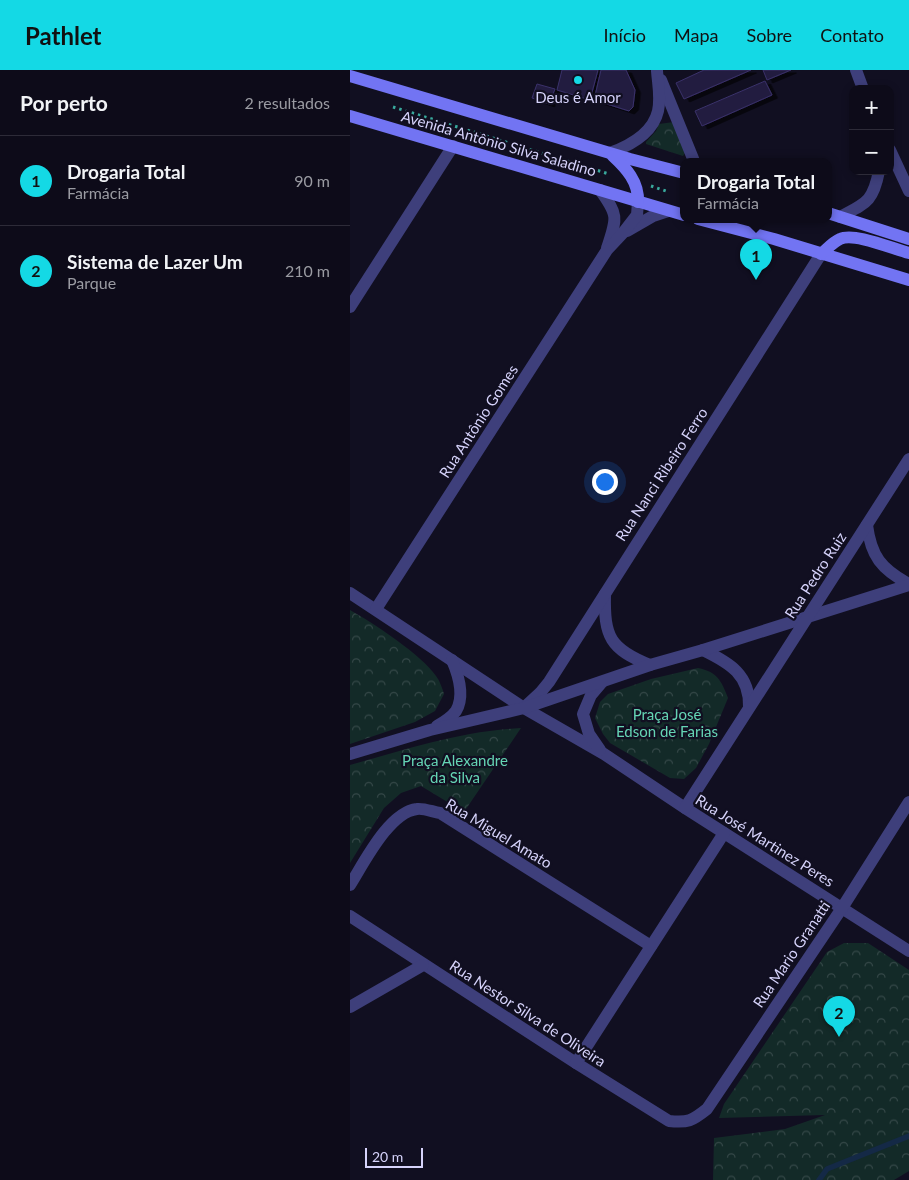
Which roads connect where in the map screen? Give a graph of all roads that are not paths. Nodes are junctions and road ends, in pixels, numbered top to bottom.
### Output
1 (856, 70) edge
2 (657, 71) edge
3 (350, 76) edge
4 (862, 85) edge
5 (350, 116) edge
6 (452, 146) junction
7 (610, 153) junction
8 (693, 158) edge
9 (894, 159) edge
10 (680, 172) edge
11 (878, 175) edge
12 (600, 190) junction
13 (909, 191) edge
14 (638, 202) junction
15 (668, 211) junction
16 (680, 214) edge
17 (834, 215) edge
18 (713, 223) edge
19 (623, 233) junction
20 (909, 239) edge
21 (607, 250) junction
22 (909, 253) edge
23 (821, 254) junction
24 (909, 280) edge
25 (350, 307) edge
26 (909, 458) edge
27 (867, 525) junction
28 (909, 584) edge
29 (350, 592) edge
30 (605, 592) junction
31 (376, 609) junction
32 (808, 616) junction
33 (703, 650) junction
34 (452, 660) junction
35 (650, 665) junction
36 (602, 682) junction
37 (524, 708) junction
38 (748, 709) junction
39 (430, 730) junction
40 (350, 754) edge
41 (604, 754) junction
42 (909, 802) edge
43 (685, 808) junction
44 (724, 833) junction
45 (350, 885) edge
46 (842, 908) junction
47 (350, 916) edge
48 (650, 946) junction
49 (909, 951) edge
50 (423, 964) junction
51 (350, 1007) edge
52 (576, 1063) junction
53 (694, 1120) joint

1 - 4 street
2 - 7 street
2 - 8 street
3 - 7 main road, Avenida Antônio Silva Saladino
5 - 6 main road, Avenida Antônio Silva Saladino
6 - 12 main road, Avenida Antônio Silva Saladino
6 - 25 street
7 - 10 main road, Avenida Antônio Silva Saladino
7 - 14 main road, Avenida Antônio Silva Saladino
9 - 13 street
11 - 17 street
12 - 14 main road, Avenida Antônio Silva Saladino
12 - 21 street, Rua Antônio Gomes
14 - 15 main road, Avenida Antônio Silva Saladino
14 - 19 street, Rua Antônio Gomes
15 - 16 main road, Avenida Antônio Silva Saladino
15 - 19 street, Rua Antônio Gomes
17 - 20 main road
18 - 23 main road
19 - 21 street, Rua Antônio Gomes
21 - 31 street, Rua Antônio Gomes
22 - 23 main road
23 - 24 main road
23 - 30 street, Rua Nanci Ribeiro Ferro
26 - 27 street, Rua Pedro Ruiz
27 - 28 street
27 - 32 street, Rua Pedro Ruiz
28 - 32 street
29 - 31 street, Rua José Martinez Peres
30 - 35 street
30 - 37 street, Rua Nanci Ribeiro Ferro
31 - 34 street, Rua José Martinez Peres
32 - 33 street
32 - 38 street, Rua Pedro Ruiz
33 - 35 street
33 - 38 street
34 - 37 street, Rua José Martinez Peres
34 - 39 street
35 - 36 street
36 - 37 street
36 - 41 street, Rua José Martinez Peres
37 - 39 street
37 - 41 street, Rua José Martinez Peres
38 - 43 street, Rua Pedro Ruiz
39 - 40 street
41 - 43 street, Rua José Martinez Peres
42 - 46 street, Rua Mario Granatti
43 - 44 street, Rua José Martinez Peres
44 - 46 street, Rua José Martinez Peres
44 - 48 street
45 - 48 street, Rua Miguel Amato
46 - 49 street, Rua José Martinez Peres
46 - 53 street, Rua Mario Granatti
47 - 50 street, Rua Nestor Silva de Oliveira
48 - 52 street
50 - 51 street
50 - 52 street, Rua Nestor Silva de Oliveira
52 - 53 street, Rua Nestor Silva de Oliveira

